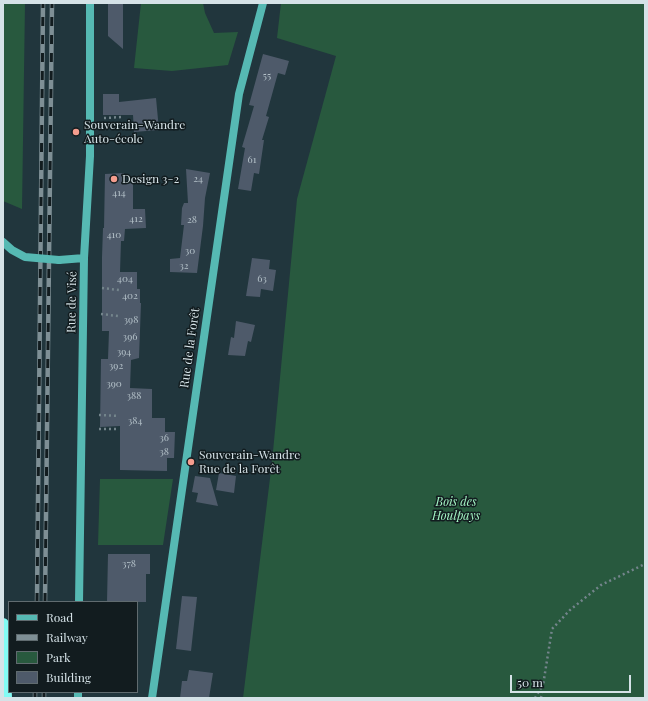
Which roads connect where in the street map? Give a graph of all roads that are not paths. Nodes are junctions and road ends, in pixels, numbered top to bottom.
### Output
1 (90, 3) edge
2 (263, 3) edge
3 (3, 242) edge
4 (84, 258) junction
5 (79, 601) edge
6 (3, 624) edge
7 (6, 698) edge
8 (152, 698) edge

1 - 4 main road, Rue de Visé
2 - 8 main road, Rue de la Forêt
3 - 4 main road, bridge
4 - 5 main road, Rue de Visé
6 - 7 highway

